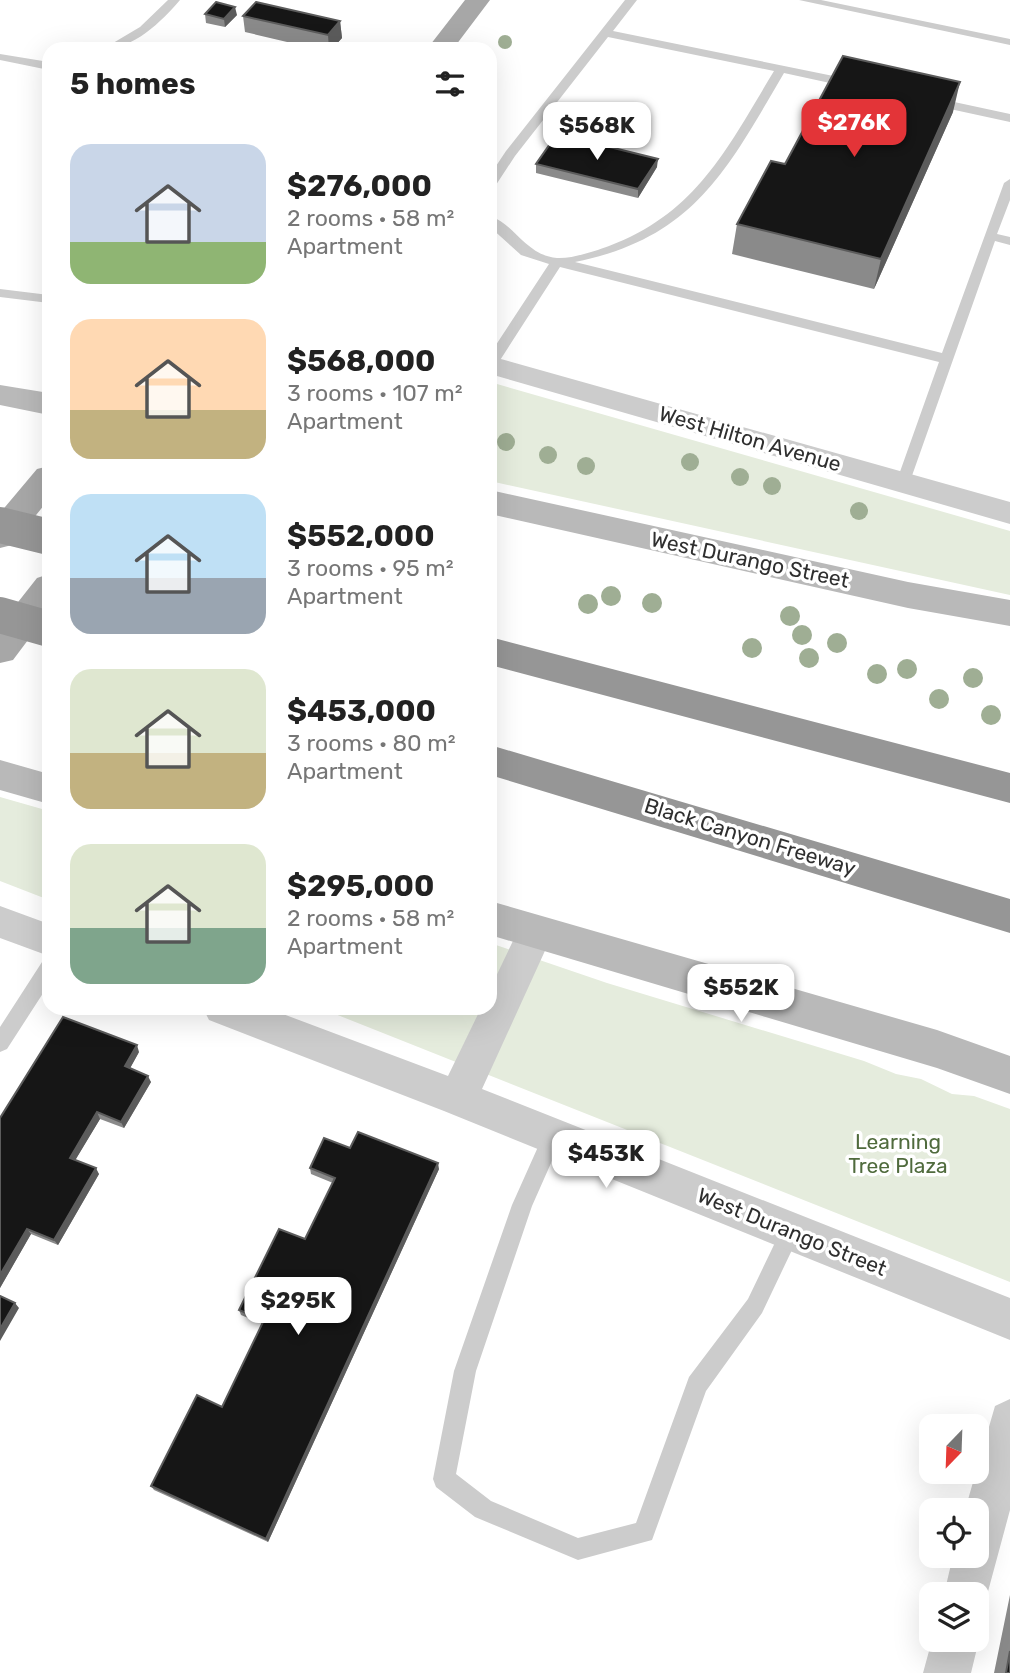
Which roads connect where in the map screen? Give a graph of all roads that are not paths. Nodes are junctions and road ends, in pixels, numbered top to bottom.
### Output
1 (174, 0) edge
2 (478, 0) edge
3 (631, 0) edge
4 (805, 0) edge
5 (607, 33) junction
6 (121, 42) edge
7 (445, 42) edge
8 (1010, 42) edge
9 (0, 57) edge
10 (42, 65) edge
11 (781, 69) junction
12 (866, 87) edge
13 (918, 98) edge
14 (1010, 118) edge
15 (497, 174) edge
16 (1010, 183) edge
17 (497, 226) edge
18 (990, 236) junction
19 (1010, 240) edge
20 (557, 262) junction
21 (0, 293) edge
22 (42, 298) edge
23 (497, 354) edge
24 (947, 359) junction
25 (497, 367) edge
26 (0, 395) edge
27 (42, 403) edge
28 (903, 483) junction
29 (42, 485) edge
30 (497, 504) edge
31 (1010, 513) edge
32 (0, 525) edge
33 (42, 535) edge
34 (0, 536) edge
35 (42, 596) edge
36 (1010, 613) edge
37 (0, 615) edge
38 (42, 627) edge
39 (0, 650) edge
40 (497, 653) edge
41 (497, 762) edge
42 (0, 775) edge
43 (42, 787) edge
44 (1010, 788) edge
45 (1010, 916) edge
46 (497, 920) edge
47 (0, 922) edge
48 (536, 931) junction
49 (42, 937) edge
50 (42, 976) edge
51 (497, 1014) edge
52 (240, 1015) edge
53 (497, 1015) edge
54 (7, 1017) edge
55 (0, 1043) edge
56 (1010, 1074) edge
57 (458, 1098) junction
58 (552, 1136) junction
59 (791, 1231) junction
60 (1010, 1319) edge
61 (1010, 1421) edge
62 (989, 1504) edge
63 (952, 1652) edge
64 (947, 1673) edge

1 - 6 lane
2 - 7 main road
3 - 5 lane
4 - 8 lane
5 - 11 lane
5 - 15 lane
9 - 10 lane
11 - 12 lane
11 - 20 lane
13 - 14 lane
16 - 18 lane
17 - 20 lane
18 - 19 lane
18 - 24 lane
20 - 23 lane
20 - 24 lane
21 - 22 lane
24 - 28 lane
25 - 28 street, West Hilton Avenue
26 - 27 main road
28 - 31 street, West Hilton Avenue
29 - 34 main road
30 - 36 main road, West Durango Street
32 - 33 highway, bridge
35 - 39 main road
37 - 38 highway, bridge
40 - 44 highway
41 - 45 highway, Black Canyon Freeway
42 - 43 main road
46 - 48 main road
47 - 49 street
48 - 51 street
48 - 56 main road
50 - 54 lane
52 - 57 street, West Durango Street
53 - 57 street
54 - 55 lane
57 - 58 street, West Durango Street
58 - 59 street, West Durango Street
58 - 59 lane
59 - 60 street, West Durango Street
61 - 62 street
63 - 64 street

